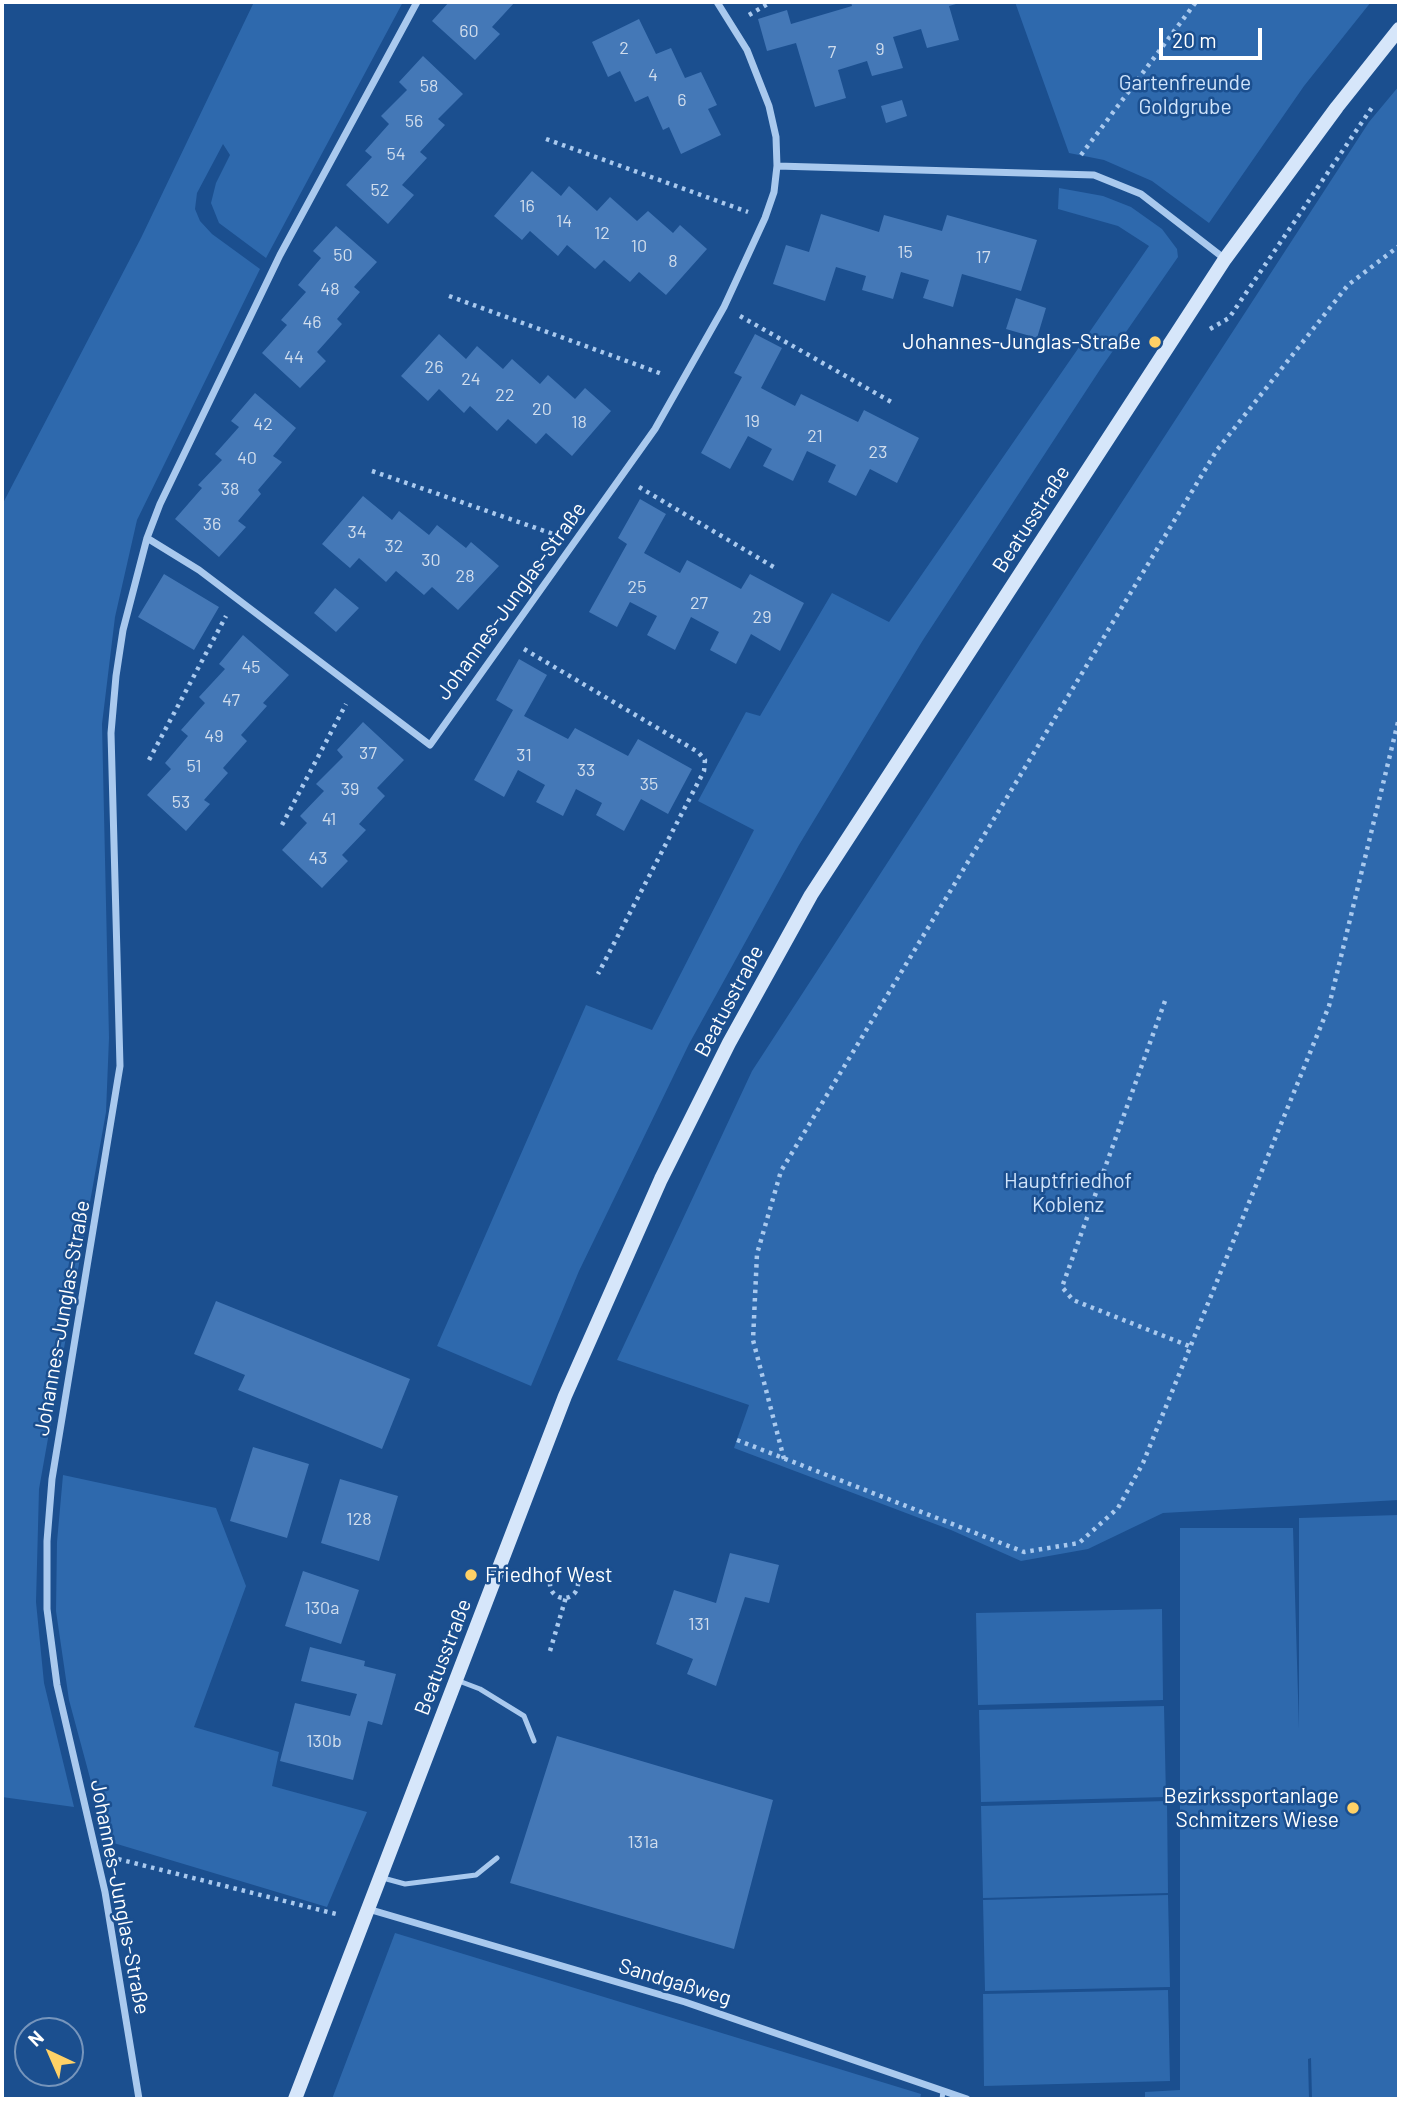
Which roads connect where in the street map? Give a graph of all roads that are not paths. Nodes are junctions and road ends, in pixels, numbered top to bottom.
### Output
1 (418, 2) edge
2 (717, 2) edge
3 (1399, 29) edge
4 (777, 166) junction
5 (1225, 259) junction
6 (147, 538) junction
7 (456, 1680) junction
8 (534, 1741) dead end
9 (497, 1858) dead end
10 (380, 1877) junction
11 (368, 1909) junction
12 (942, 2095) edge
13 (139, 2099) edge
14 (296, 2099) edge
15 (967, 2099) edge

1 - 6 street, Johannes-Junglas-Straße
2 - 4 street, Johannes-Junglas-Straße
3 - 5 street, Beatusstraße
4 - 5 street
4 - 6 street, Johannes-Junglas-Straße
5 - 7 street, Beatusstraße
6 - 13 street, Johannes-Junglas-Straße
7 - 8 lane
7 - 10 street, Beatusstraße
9 - 10 lane
10 - 11 street, Beatusstraße
11 - 12 street, Sandgaßweg
11 - 14 street, Beatusstraße
12 - 15 street, Sandgaßweg

